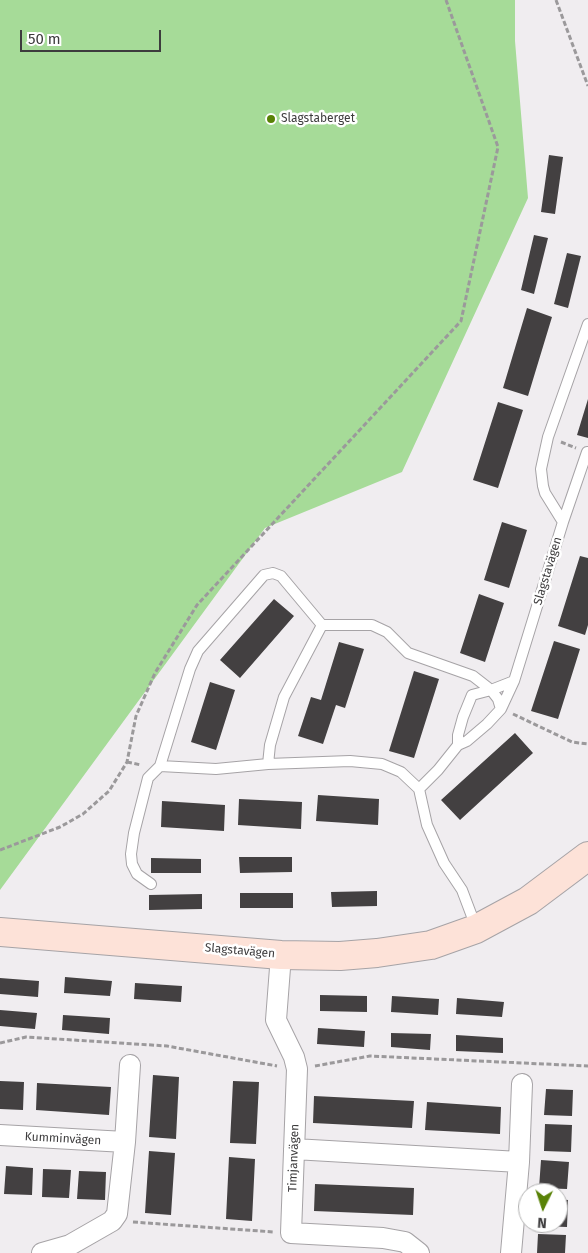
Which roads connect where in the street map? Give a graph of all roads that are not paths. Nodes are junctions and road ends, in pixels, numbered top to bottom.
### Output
1 (588, 324) edge
2 (587, 452) edge
3 (563, 522) junction
4 (322, 625) junction
5 (514, 681) junction
6 (491, 690) junction
7 (501, 708) junction
8 (458, 745) junction
9 (268, 764) junction
10 (160, 766) junction
11 (419, 789) junction
12 (588, 856) edge
13 (151, 884) dead end
14 (476, 929) junction
15 (0, 932) edge
16 (281, 955) junction
17 (130, 1065) dead end
18 (522, 1084) dead end
19 (0, 1135) edge
20 (125, 1142) junction
21 (294, 1149) junction
22 (519, 1162) junction
23 (42, 1253) edge
24 (419, 1253) edge
25 (511, 1253) edge

1 - 3 lane, Slagstavägen
2 - 3 lane
3 - 5 lane, Slagstavägen
4 - 6 lane
4 - 9 lane
4 - 10 lane
5 - 6 lane
5 - 7 lane, Slagstavägen
6 - 7 lane
6 - 8 lane
7 - 8 lane, Slagstavägen
8 - 11 lane, Slagstavägen
9 - 10 lane
9 - 11 lane
10 - 13 lane
11 - 14 lane
12 - 14 street, Slagstavägen
14 - 16 street, Slagstavägen
15 - 16 street, Slagstavägen
16 - 21 street, Timjanvägen
17 - 20 street
18 - 22 street
19 - 20 street, Kumminvägen
20 - 23 street
21 - 22 street
21 - 24 street, Timjanvägen
22 - 25 street

